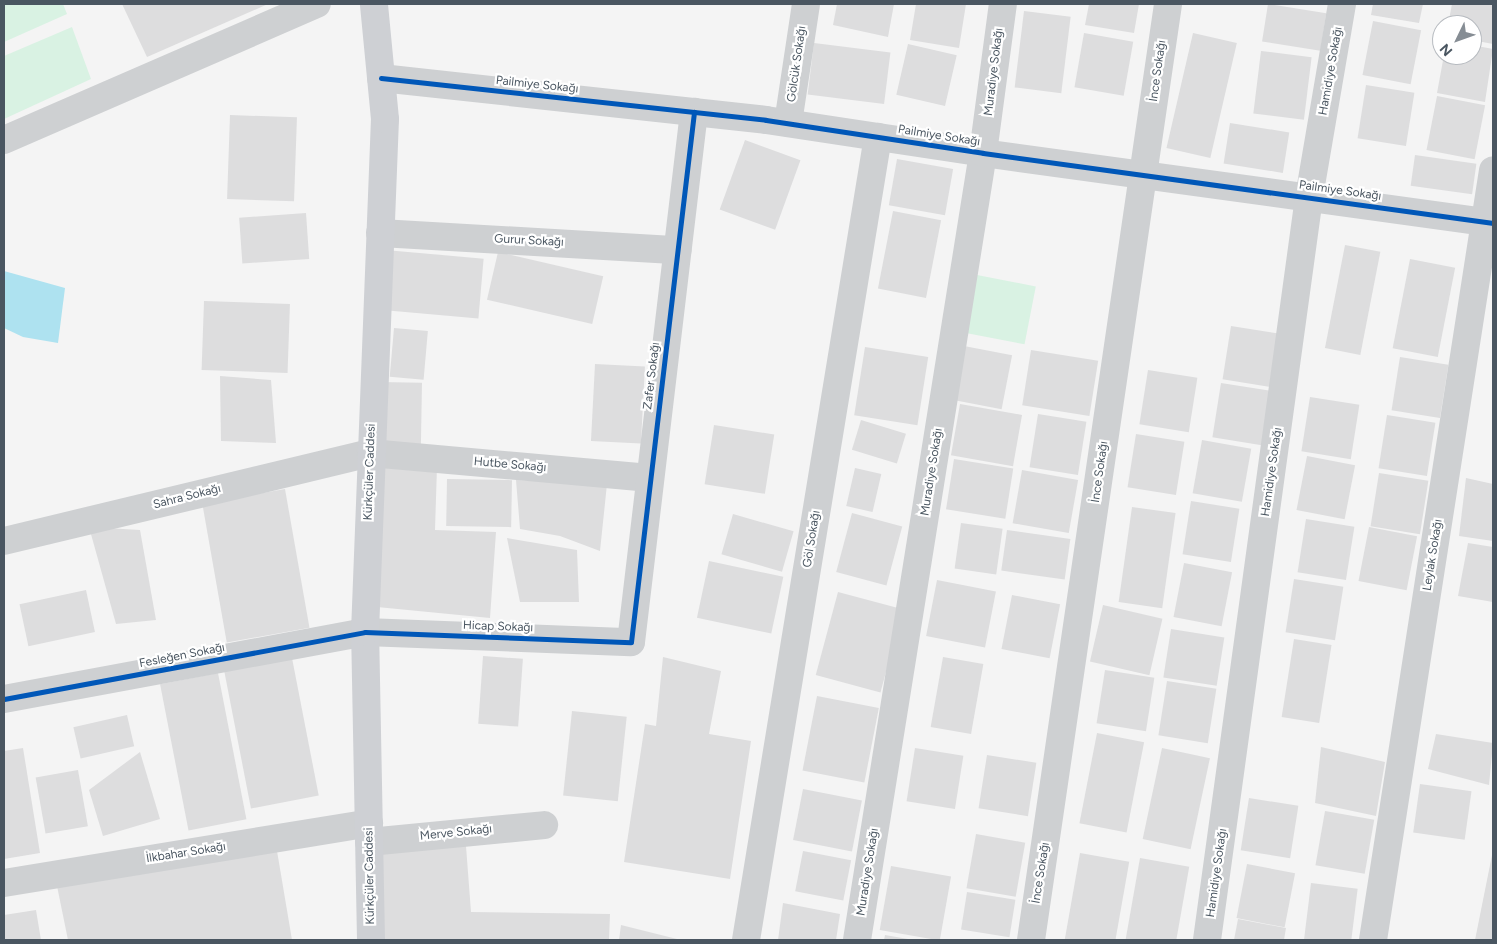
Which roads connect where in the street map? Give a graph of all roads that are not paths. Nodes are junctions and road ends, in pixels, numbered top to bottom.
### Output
1 (317, 4) edge
2 (374, 4) edge
3 (806, 4) edge
4 (1003, 4) edge
5 (1168, 4) edge
6 (1342, 4) edge
7 (381, 78) junction
8 (694, 112) junction
9 (788, 124) junction
10 (878, 137) junction
11 (4, 140) edge
12 (983, 153) junction
13 (1493, 170) edge
14 (1143, 173) junction
15 (1310, 197) junction
16 (1489, 222) edge
17 (380, 233) junction
18 (678, 250) junction
19 (370, 453) junction
20 (650, 478) junction
21 (4, 541) edge
22 (365, 632) junction
23 (631, 642) joint
24 (4, 699) edge
25 (544, 825) dead end
26 (369, 833) junction
27 (4, 883) edge
28 (371, 940) edge
29 (746, 940) edge
30 (857, 940) edge
31 (1031, 940) edge
32 (1207, 940) edge
33 (1374, 940) edge

1 - 11 street
2 - 7 main road, Kürkçüler Caddesi
3 - 9 street, Gölcük Sokağı
4 - 12 street, Muradiye Sokağı
5 - 14 street, İnce Sokağı
6 - 15 street, Hamidiye Sokağı
7 - 8 street, Pailmiye Sokağı
7 - 17 main road, Kürkçüler Caddesi
8 - 9 street, Pailmiye Sokağı
8 - 18 street, Zafer Sokağı
9 - 10 street, Pailmiye Sokağı
10 - 12 street, Pailmiye Sokağı
10 - 29 street, Göl Sokağı
12 - 14 street, Pailmiye Sokağı
12 - 30 street, Muradiye Sokağı
13 - 16 street, Leylak Sokağı
14 - 15 street, Pailmiye Sokağı
14 - 31 street, İnce Sokağı
15 - 16 street, Pailmiye Sokağı
15 - 32 street, Hamidiye Sokağı
16 - 33 street, Leylak Sokağı
17 - 18 street, Gurur Sokağı
17 - 19 main road, Kürkçüler Caddesi
18 - 20 street, Zafer Sokağı
19 - 20 street, Hutbe Sokağı
19 - 21 street, Sahra Sokağı
19 - 22 main road, Kürkçüler Caddesi
20 - 23 street, Zafer Sokağı
22 - 23 street, Hicap Sokağı
22 - 24 street, Fesleğen Sokağı
22 - 26 main road, Kürkçüler Caddesi
25 - 26 street, Merve Sokağı
26 - 27 street, İlkbahar Sokağı
26 - 28 main road, Kürkçüler Caddesi

